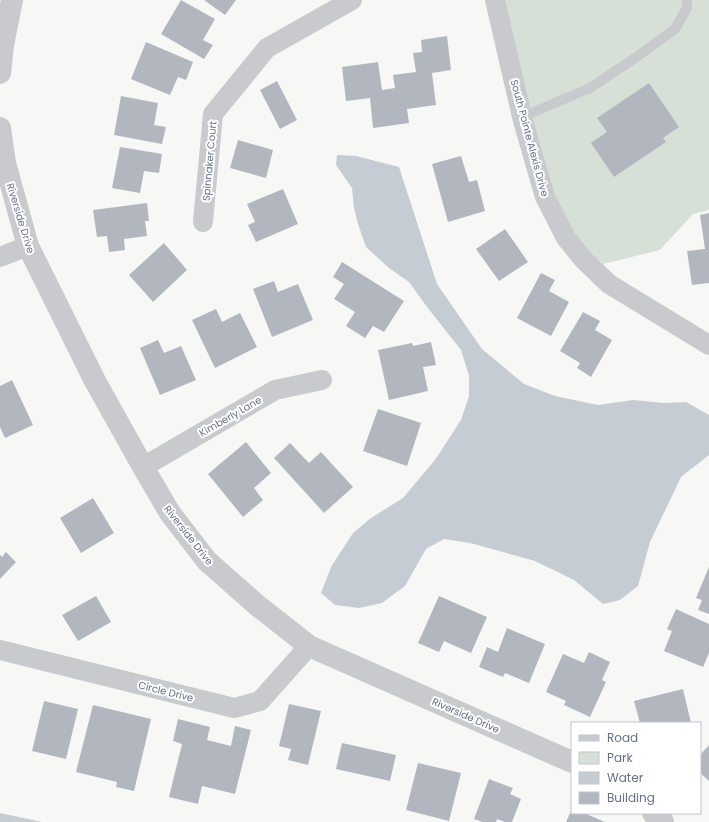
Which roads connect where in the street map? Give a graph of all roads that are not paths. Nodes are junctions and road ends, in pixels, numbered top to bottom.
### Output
1 (12, 0) edge
2 (352, 0) edge
3 (495, 0) edge
4 (687, 0) edge
5 (2, 45) edge
6 (0, 73) edge
7 (522, 117) junction
8 (0, 128) edge
9 (203, 222) dead end
10 (28, 246) junction
11 (0, 257) edge
12 (709, 345) edge
13 (322, 380) dead end
14 (143, 467) junction
15 (309, 646) junction
16 (0, 650) edge
17 (571, 762) edge
18 (654, 814) edge
19 (663, 822) edge

1 - 5 street
2 - 9 street, Spinnaker Court
3 - 7 street, South Pointe Alexis Drive
4 - 7 lane
5 - 6 street
7 - 12 street, South Pointe Alexis Drive
8 - 10 street, Riverside Drive
10 - 11 street
10 - 14 street, Riverside Drive
13 - 14 street, Kimberly Lane
14 - 15 street, Riverside Drive
15 - 16 street, Circle Drive
15 - 17 street, Riverside Drive
18 - 19 street

